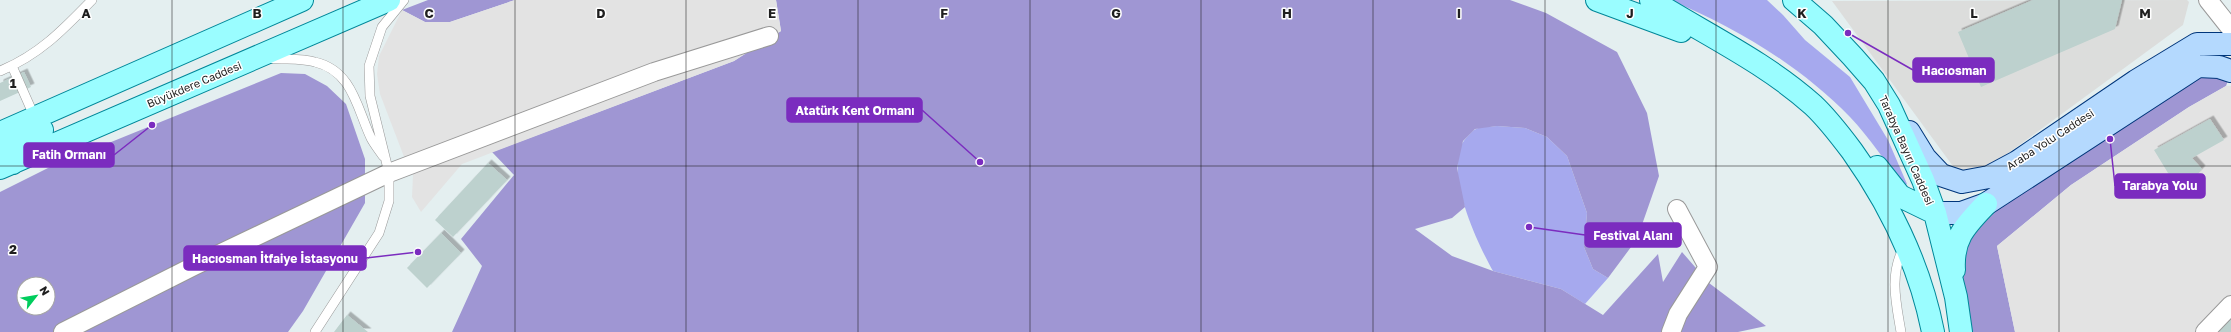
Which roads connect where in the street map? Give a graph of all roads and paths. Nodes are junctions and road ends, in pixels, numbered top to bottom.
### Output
1 (92, 0) edge
2 (302, 0) edge
3 (389, 0) edge
4 (404, 0) edge
5 (1597, 0) edge
6 (1622, 0) edge
7 (1651, 0) edge
8 (1794, 0) edge
9 (1807, 0) edge
10 (2208, 0) edge
11 (1658, 22) junction
12 (1823, 25) junction
13 (2231, 29) edge
14 (768, 36) dead end
15 (2231, 44) edge
16 (1728, 46) junction
17 (257, 57) junction
18 (12, 66) junction
19 (0, 71) edge
20 (2231, 71) edge
21 (81, 97) junction
22 (1888, 105) junction
23 (35, 118) junction
24 (1830, 122) junction
25 (4, 150) edge
26 (387, 166) junction
27 (1986, 204) junction
28 (1677, 209) dead end
29 (1935, 213) junction
30 (1906, 244) junction
31 (1956, 297) junction
32 (2231, 305) edge
33 (63, 332) edge
34 (314, 332) edge
35 (1671, 332) edge
36 (1901, 332) edge
37 (1933, 332) edge
38 (1961, 332) edge
39 (2205, 332) edge

1 - 18 lane
2 - 21 main road
3 - 17 main road, Büyükdere Caddesi
4 - 26 lane
5 - 11 main road
6 - 11 main road
7 - 16 main road
8 - 12 main road, Tarabya Bayırı Caddesi
9 - 12 main road
10 - 13 street
11 - 16 main road
12 - 22 main road, Tarabya Bayırı Caddesi
14 - 26 street
15 - 22 street, Araba Yolu Caddesi
16 - 24 main road
17 - 25 main road, Büyükdere Caddesi
17 - 26 lane
18 - 19 lane
18 - 23 lane
20 - 27 street, Araba Yolu Caddesi
21 - 23 main road
21 - 25 main road
22 - 29 main road, Tarabya Bayırı Caddesi
23 - 25 main road
24 - 29 main road
24 - 30 main road
26 - 33 street
26 - 34 lane
27 - 29 street, Araba Yolu Caddesi
27 - 31 main road
28 - 35 street
29 - 31 main road, Tarabya Bayırı Caddesi
30 - 36 lane
30 - 37 main road
31 - 38 main road, Tarabya Bayırı Caddesi
32 - 39 street

